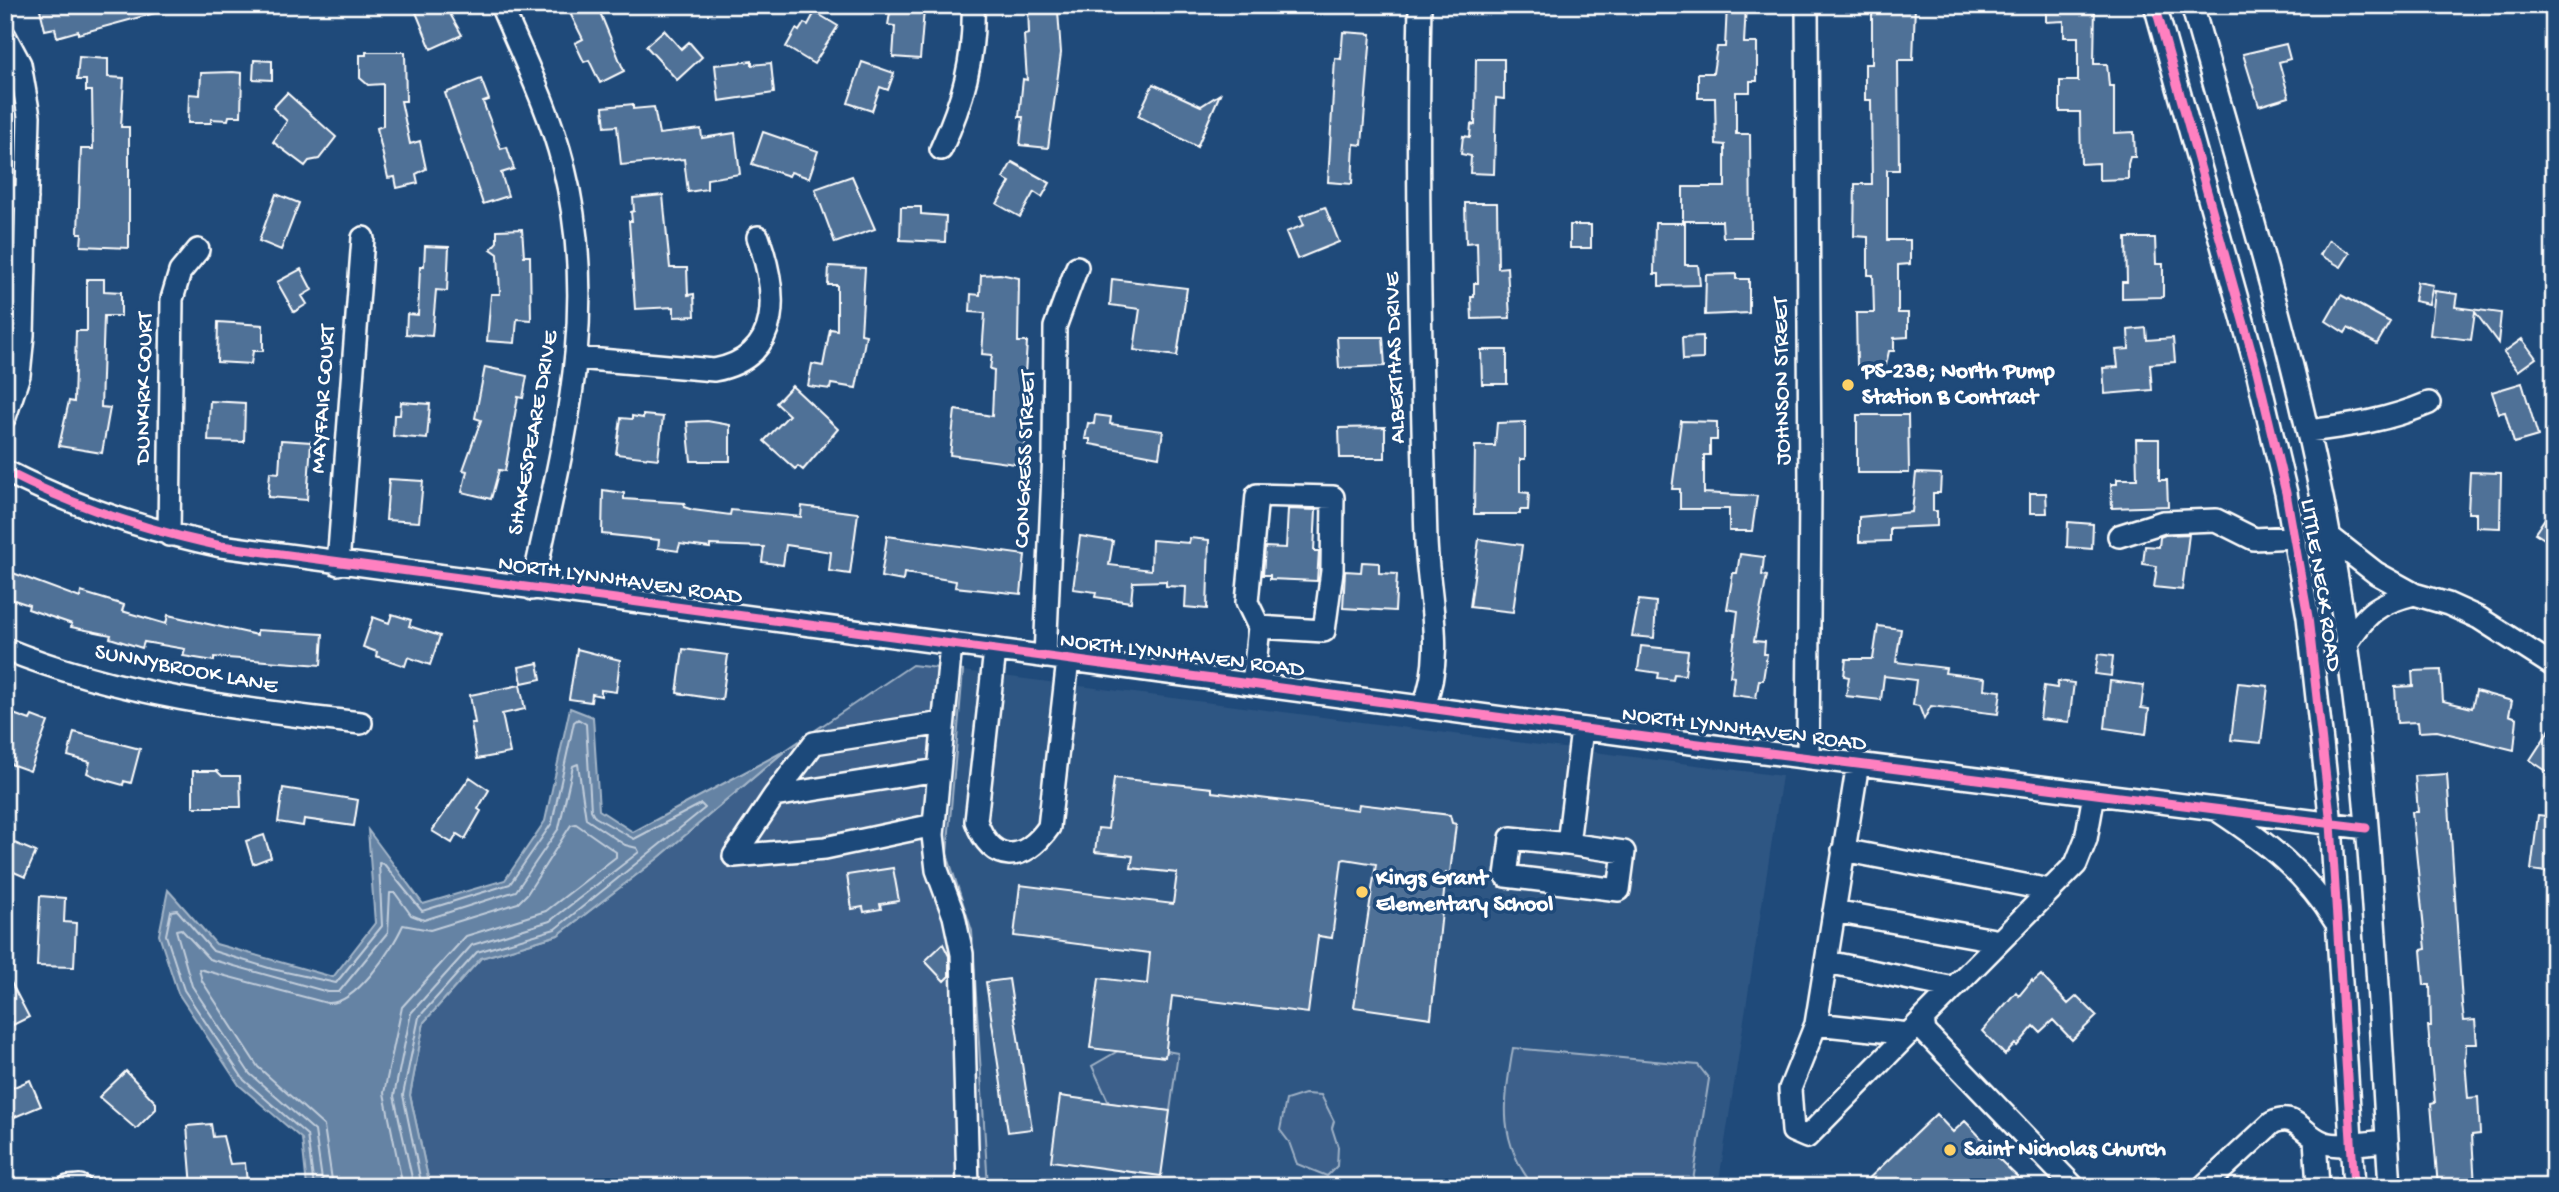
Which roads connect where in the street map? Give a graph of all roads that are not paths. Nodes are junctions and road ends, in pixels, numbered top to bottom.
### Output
1 (501, 5) edge
2 (973, 5) edge
3 (1420, 5) edge
4 (1807, 5) edge
5 (2155, 5) edge
6 (2192, 5) edge
7 (5, 36) edge
8 (941, 149) dead end
9 (5, 195) edge
10 (27, 198) junction
11 (758, 237) dead end
12 (363, 238) dead end
13 (198, 250) dead end
14 (1077, 267) dead end
15 (577, 358) junction
16 (2428, 403) dead end
17 (5, 417) edge
18 (2308, 431) junction
19 (5, 471) edge
20 (169, 535) junction
21 (2119, 536) dead end
22 (2294, 537) junction
23 (2330, 537) junction
24 (338, 564) junction
25 (532, 589) junction
26 (2414, 594) junction
27 (1259, 627) junction
28 (2347, 643) junction
29 (951, 645) junction
30 (5, 649) edge
31 (995, 650) junction
32 (1045, 657) junction
33 (1068, 660) junction
34 (2554, 666) edge
35 (1253, 684) junction
36 (1423, 708) junction
37 (361, 723) dead end
38 (943, 723) junction
39 (1582, 729) junction
40 (1808, 757) junction
41 (1858, 764) junction
42 (938, 769) junction
43 (2094, 794) junction
44 (774, 796) junction
45 (2216, 809) junction
46 (2331, 824) junction
47 (934, 825) junction
48 (2366, 828) junction
49 (1568, 845) junction
50 (1843, 850) junction
51 (2050, 890) junction
52 (1834, 911) junction
53 (2337, 924) junction
54 (2000, 941) junction
55 (1827, 961) junction
56 (1954, 988) junction
57 (1816, 1024) junction
58 (1916, 1027) junction
59 (2315, 1139) junction
60 (2387, 1141) junction
61 (2351, 1143) junction
62 (80, 1186) edge
63 (68, 1187) edge
64 (968, 1187) edge
65 (2074, 1187) edge
66 (2203, 1187) edge
67 (2318, 1187) edge
68 (2354, 1187) edge
69 (2390, 1187) edge

1 - 15 street, SHAKESPEARE DRIVE
2 - 8 street
3 - 36 street, ALBERTHAS DRIVE
4 - 40 street, JOHNSON STREET
5 - 22 street, LITTLE NECK ROAD
6 - 18 street, LITTLE NECK ROAD
7 - 10 street
9 - 10 street
10 - 17 street
11 - 15 street
12 - 24 street, MAYFAIR COURT
13 - 20 street, DUNKIRK COURT
14 - 32 street, CONGRESS STREET
15 - 25 street, SHAKESPEARE DRIVE
16 - 18 street
18 - 23 street, LITTLE NECK ROAD
19 - 20 street, NORTH LYNNHAVEN ROAD
20 - 24 street, NORTH LYNNHAVEN ROAD
21 - 22 street
22 - 46 street, LITTLE NECK ROAD
23 - 26 street
23 - 28 street, LITTLE NECK ROAD
24 - 25 street, NORTH LYNNHAVEN ROAD
25 - 29 street, NORTH LYNNHAVEN ROAD
26 - 28 street
26 - 34 street
27 - 27 street
27 - 35 street
28 - 48 street, LITTLE NECK ROAD
29 - 31 street, NORTH LYNNHAVEN ROAD
29 - 38 street
30 - 37 street, SUNNYBROOK LANE
31 - 32 street, NORTH LYNNHAVEN ROAD
31 - 33 street
32 - 33 street, NORTH LYNNHAVEN ROAD
33 - 35 street, NORTH LYNNHAVEN ROAD
35 - 36 street, NORTH LYNNHAVEN ROAD
36 - 39 street, NORTH LYNNHAVEN ROAD
38 - 42 street
38 - 44 street
39 - 40 street, NORTH LYNNHAVEN ROAD
39 - 49 street
40 - 41 street, NORTH LYNNHAVEN ROAD
41 - 43 street, NORTH LYNNHAVEN ROAD
41 - 50 street
42 - 44 street
42 - 47 street
43 - 45 street, NORTH LYNNHAVEN ROAD
43 - 51 street
44 - 47 street
45 - 46 street, NORTH LYNNHAVEN ROAD
45 - 53 street
46 - 48 street, NORTH LYNNHAVEN ROAD
46 - 53 street, LITTLE NECK ROAD
47 - 64 street
48 - 60 street, LITTLE NECK ROAD
49 - 49 street
50 - 51 street
50 - 52 street
51 - 54 street
52 - 54 street
52 - 55 street
53 - 61 street, LITTLE NECK ROAD
54 - 56 street
55 - 56 street
55 - 57 street
56 - 58 street
57 - 58 street
57 - 58 street
58 - 65 street
59 - 61 street
59 - 66 street
59 - 67 street
60 - 61 street
60 - 69 street, LITTLE NECK ROAD
61 - 68 street, LITTLE NECK ROAD
62 - 63 street

